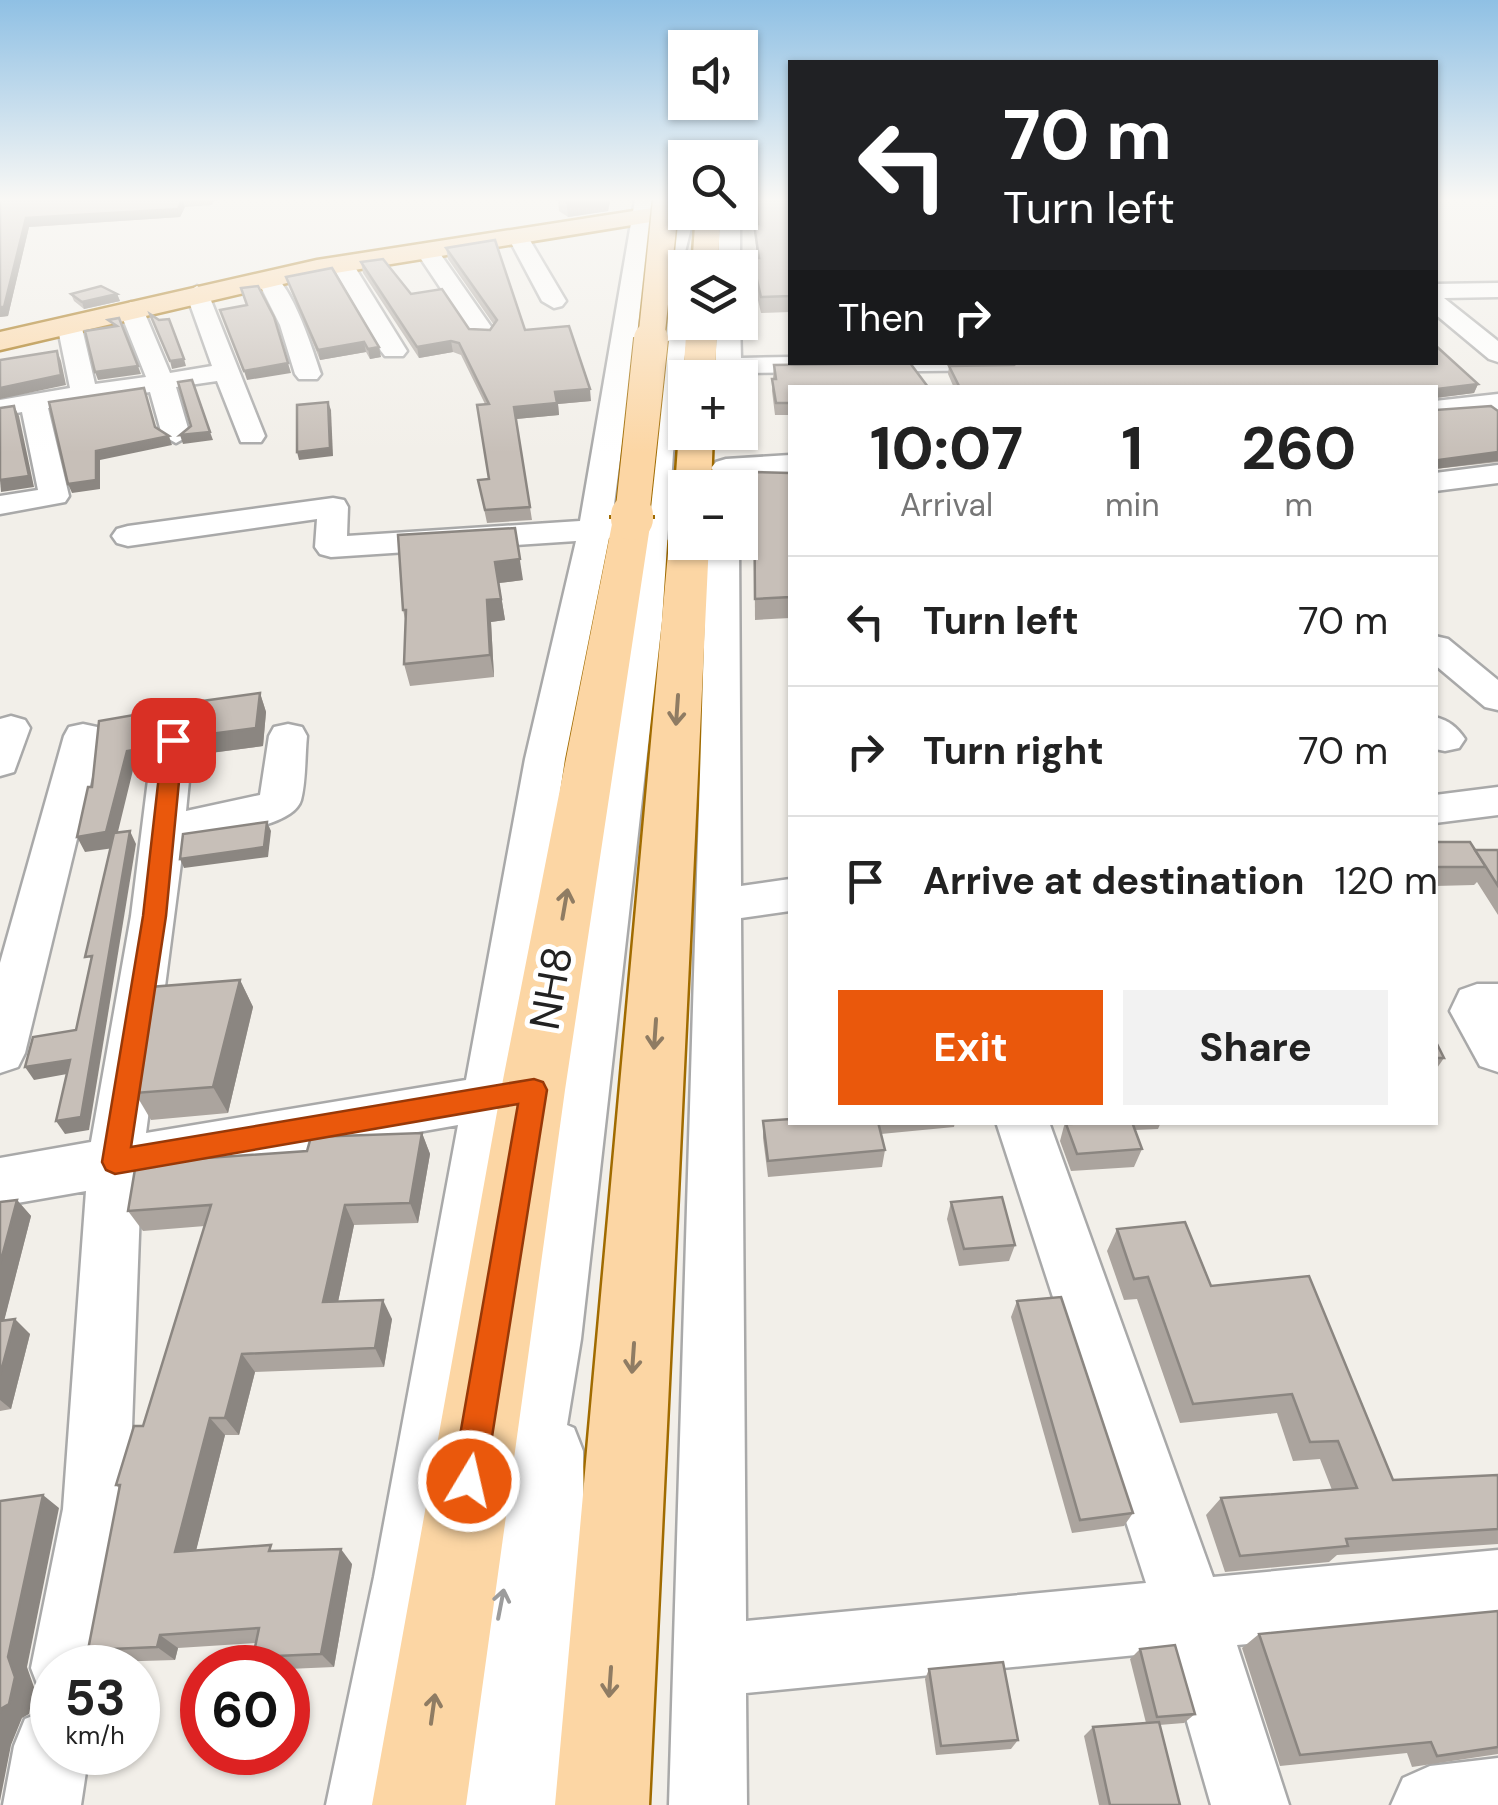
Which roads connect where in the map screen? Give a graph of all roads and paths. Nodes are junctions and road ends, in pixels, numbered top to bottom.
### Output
1 (214, 284) edge
2 (241, 284) edge
3 (271, 284) edge
4 (354, 284) edge
5 (450, 284) edge
6 (545, 284) edge
7 (664, 284) edge
8 (1498, 290) edge
9 (1438, 291) edge
10 (197, 293) junction
11 (554, 300) dead end
12 (1438, 304) edge
13 (131, 309) junction
14 (70, 324) junction
15 (483, 332) edge
16 (0, 338) edge
17 (682, 340) edge
18 (394, 351) dead end
19 (1498, 354) edge
20 (928, 365) edge
21 (228, 371) junction
22 (758, 371) edge
23 (308, 374) dead end
24 (161, 382) junction
25 (84, 393) junction
26 (33, 402) junction
27 (1498, 402) edge
28 (0, 408) edge
29 (1438, 409) edge
30 (176, 435) edge
31 (250, 436) dead end
32 (788, 464) edge
33 (758, 471) edge
34 (1498, 474) edge
35 (1438, 482) edge
36 (0, 505) edge
37 (636, 530) edge
38 (128, 536) dead end
39 (719, 560) edge
40 (703, 642) junction
41 (1438, 650) edge
42 (1490, 687) edge
43 (83, 736) dead end
44 (288, 736) dead end
45 (173, 740) dead end
46 (1498, 801) edge
47 (1438, 809) edge
48 (163, 830) junction
49 (788, 896) edge
50 (718, 905) junction
51 (1498, 1003) edge
52 (1498, 1052) edge
53 (0, 1053) edge
54 (512, 1094) junction
55 (1023, 1125) edge
56 (115, 1162) junction
57 (0, 1182) edge
58 (551, 1339) junction
59 (1498, 1585) edge
60 (1191, 1614) junction
61 (71, 1645) edge
62 (711, 1660) junction
63 (47, 1775) edge
64 (1498, 1796) edge
65 (42, 1805) edge
66 (365, 1805) edge
67 (418, 1805) edge
68 (474, 1805) edge
69 (537, 1805) edge
70 (602, 1805) edge
71 (708, 1805) edge
72 (1250, 1805) edge
73 (1430, 1805) edge

1 - 16 main road
2 - 10 main road
3 - 23 street
4 - 18 street
5 - 15 street
6 - 11 street
7 - 37 street
8 - 9 street
10 - 13 main road
10 - 21 street
12 - 19 street
13 - 14 main road
13 - 24 street
14 - 16 main road
14 - 25 street
17 - 58 street
20 - 22 street
21 - 24 street
21 - 31 street
24 - 25 street
24 - 30 street
25 - 26 street
26 - 28 street
26 - 36 street
27 - 29 street
32 - 33 street
34 - 35 street
37 - 38 street
37 - 40 main road
37 - 54 main road, NH8
39 - 40 street
40 - 50 street
40 -> 70 main road
41 - 42 street
43 - 53 street
44 - 48 street
45 - 48 street
46 - 47 street
48 - 56 street
49 - 50 street
50 - 62 street
51 - 52 street
54 - 56 street
54 - 66 street
67 -> 54 main road, NH8
55 - 60 street
56 - 57 street
56 - 61 street
68 -> 58 street
58 - 69 street
59 - 60 street
60 - 62 street
60 - 72 street
62 - 71 street
63 - 65 street
64 - 73 street

